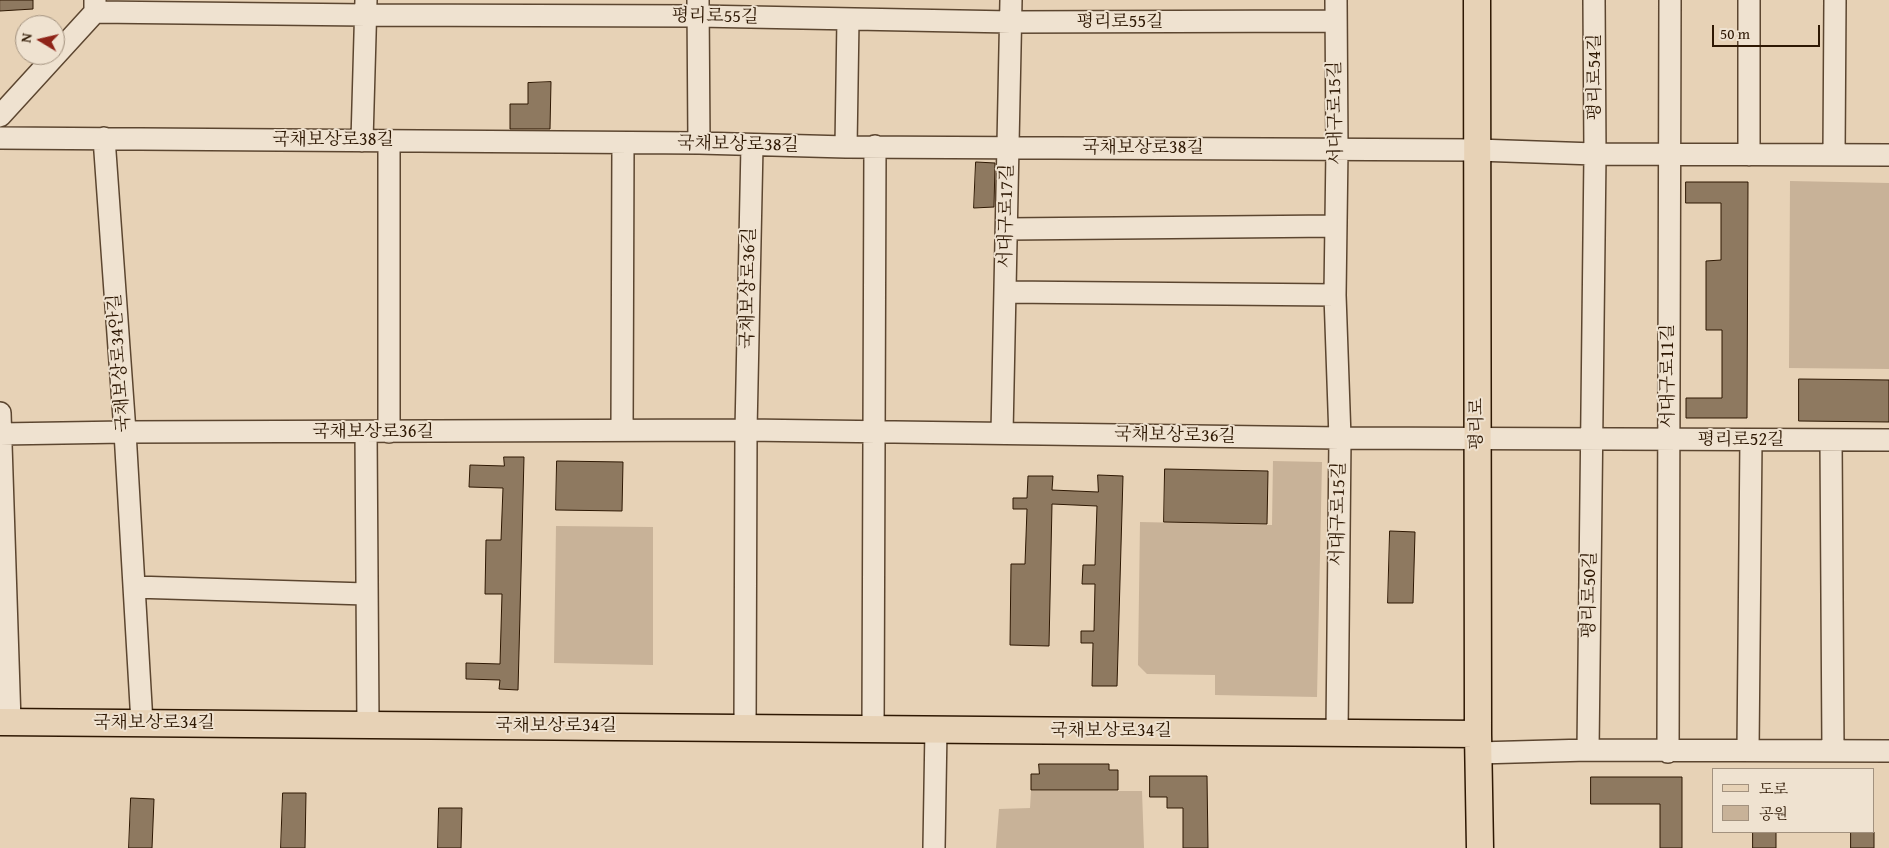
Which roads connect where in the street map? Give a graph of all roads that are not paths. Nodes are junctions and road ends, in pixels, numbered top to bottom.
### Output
1 (1011, 0) edge
2 (1336, 0) edge
3 (1477, 0) edge
4 (1594, 0) edge
5 (1670, 0) edge
6 (1749, 0) edge
7 (1835, 0) edge
8 (95, 6) edge
9 (366, 8) edge
10 (698, 8) edge
11 (848, 19) junction
12 (1335, 21) junction
13 (1011, 22) junction
14 (0, 116) edge
15 (0, 138) edge
16 (104, 138) junction
17 (362, 141) junction
18 (389, 141) junction
19 (623, 143) junction
20 (698, 144) junction
21 (752, 146) junction
22 (875, 146) junction
23 (846, 147) junction
24 (1008, 148) junction
25 (1338, 149) junction
26 (1477, 150) junction
27 (1595, 154) junction
28 (1670, 154) junction
29 (1749, 155) junction
30 (1834, 155) junction
31 (1889, 155) edge
32 (1336, 226) junction
33 (1007, 229) junction
34 (1005, 292) junction
35 (1336, 295) junction
36 (0, 413) edge
37 (622, 430) junction
38 (746, 430) junction
39 (874, 431) junction
40 (125, 432) junction
41 (366, 432) junction
42 (389, 432) junction
43 (1002, 432) junction
44 (1, 434) edge
45 (1340, 438) junction
46 (1477, 439) junction
47 (1592, 439) junction
48 (1668, 440) junction
49 (1751, 440) junction
50 (1831, 440) junction
51 (1889, 440) edge
52 (134, 587) junction
53 (366, 594) junction
54 (5, 722) edge
55 (142, 723) junction
56 (368, 725) junction
57 (745, 728) junction
58 (873, 729) junction
59 (936, 729) junction
60 (1337, 732) junction
61 (1478, 743) junction
62 (1588, 750) junction
63 (1748, 750) junction
64 (1833, 751) junction
65 (1889, 751) edge
66 (1668, 752) junction
67 (934, 848) edge
68 (1480, 848) edge

1 - 13 street, 서대구로17길
2 - 12 street, 서대구로15길
3 - 26 main road, 평리로
4 - 27 street, 평리로54길
5 - 28 street, 서대구로11길
6 - 29 street
7 - 30 street
8 - 9 street, 평리로55길
8 - 14 street
9 - 10 street, 평리로55길
9 - 17 street
10 - 11 street, 평리로55길
10 - 20 street
11 - 13 street, 평리로55길
11 - 23 street
12 - 13 street, 평리로55길
12 - 25 street, 서대구로15길
13 - 24 street, 서대구로17길
15 - 16 street, 국채보상로38길
16 - 17 street, 국채보상로38길
16 - 40 street, 국채보상로34안길
17 - 18 street, 국채보상로38길
18 - 19 street, 국채보상로38길
18 - 42 street
19 - 20 street, 국채보상로38길
19 - 37 street
20 - 21 street, 국채보상로38길
21 - 23 street, 국채보상로38길
21 - 38 street, 국채보상로36길
22 - 23 street, 국채보상로38길
22 - 24 street, 국채보상로38길
22 - 39 street
24 - 25 street, 국채보상로38길
24 - 33 street, 서대구로17길
25 - 26 street, 국채보상로38길
25 - 32 street, 서대구로15길
26 - 27 street
26 - 46 main road, 평리로
27 - 28 street
27 - 47 street
28 - 29 street
28 - 48 street, 서대구로11길
29 - 30 street
30 - 31 street
32 - 33 street
32 - 35 street, 서대구로15길
33 - 34 street, 서대구로17길
34 - 35 street
34 - 43 street, 서대구로17길
35 - 45 street, 서대구로15길
36 - 44 street
37 - 38 street, 국채보상로36길
37 - 42 street, 국채보상로36길
38 - 39 street, 국채보상로36길
38 - 57 street
39 - 43 street, 국채보상로36길
39 - 58 street
40 - 41 street, 국채보상로36길
40 - 44 street, 국채보상로36길
40 - 52 street, 국채보상로34안길
41 - 42 street, 국채보상로36길
41 - 53 street
43 - 45 street, 국채보상로36길
44 - 54 street
45 - 46 street, 국채보상로36길
45 - 60 street, 서대구로15길
46 - 47 street, 평리로52길
46 - 61 main road, 평리로
47 - 48 street, 평리로52길
47 - 62 street, 평리로50길
48 - 49 street, 평리로52길
48 - 66 street, 서대구로11길
49 - 50 street, 평리로52길
49 - 63 street
50 - 51 street, 평리로52길
50 - 64 street
52 - 53 street
52 - 55 street, 국채보상로34안길
53 - 56 street
54 - 55 main road, 국채보상로34길
55 - 56 main road, 국채보상로34길
56 - 57 main road, 국채보상로34길
57 - 58 main road, 국채보상로34길
58 - 59 main road, 국채보상로34길
59 - 60 main road, 국채보상로34길
59 - 67 street
60 - 61 main road, 국채보상로34길
61 - 62 street
61 - 68 main road, 평리로
62 - 66 street
63 - 64 street
63 - 66 street
64 - 65 street

